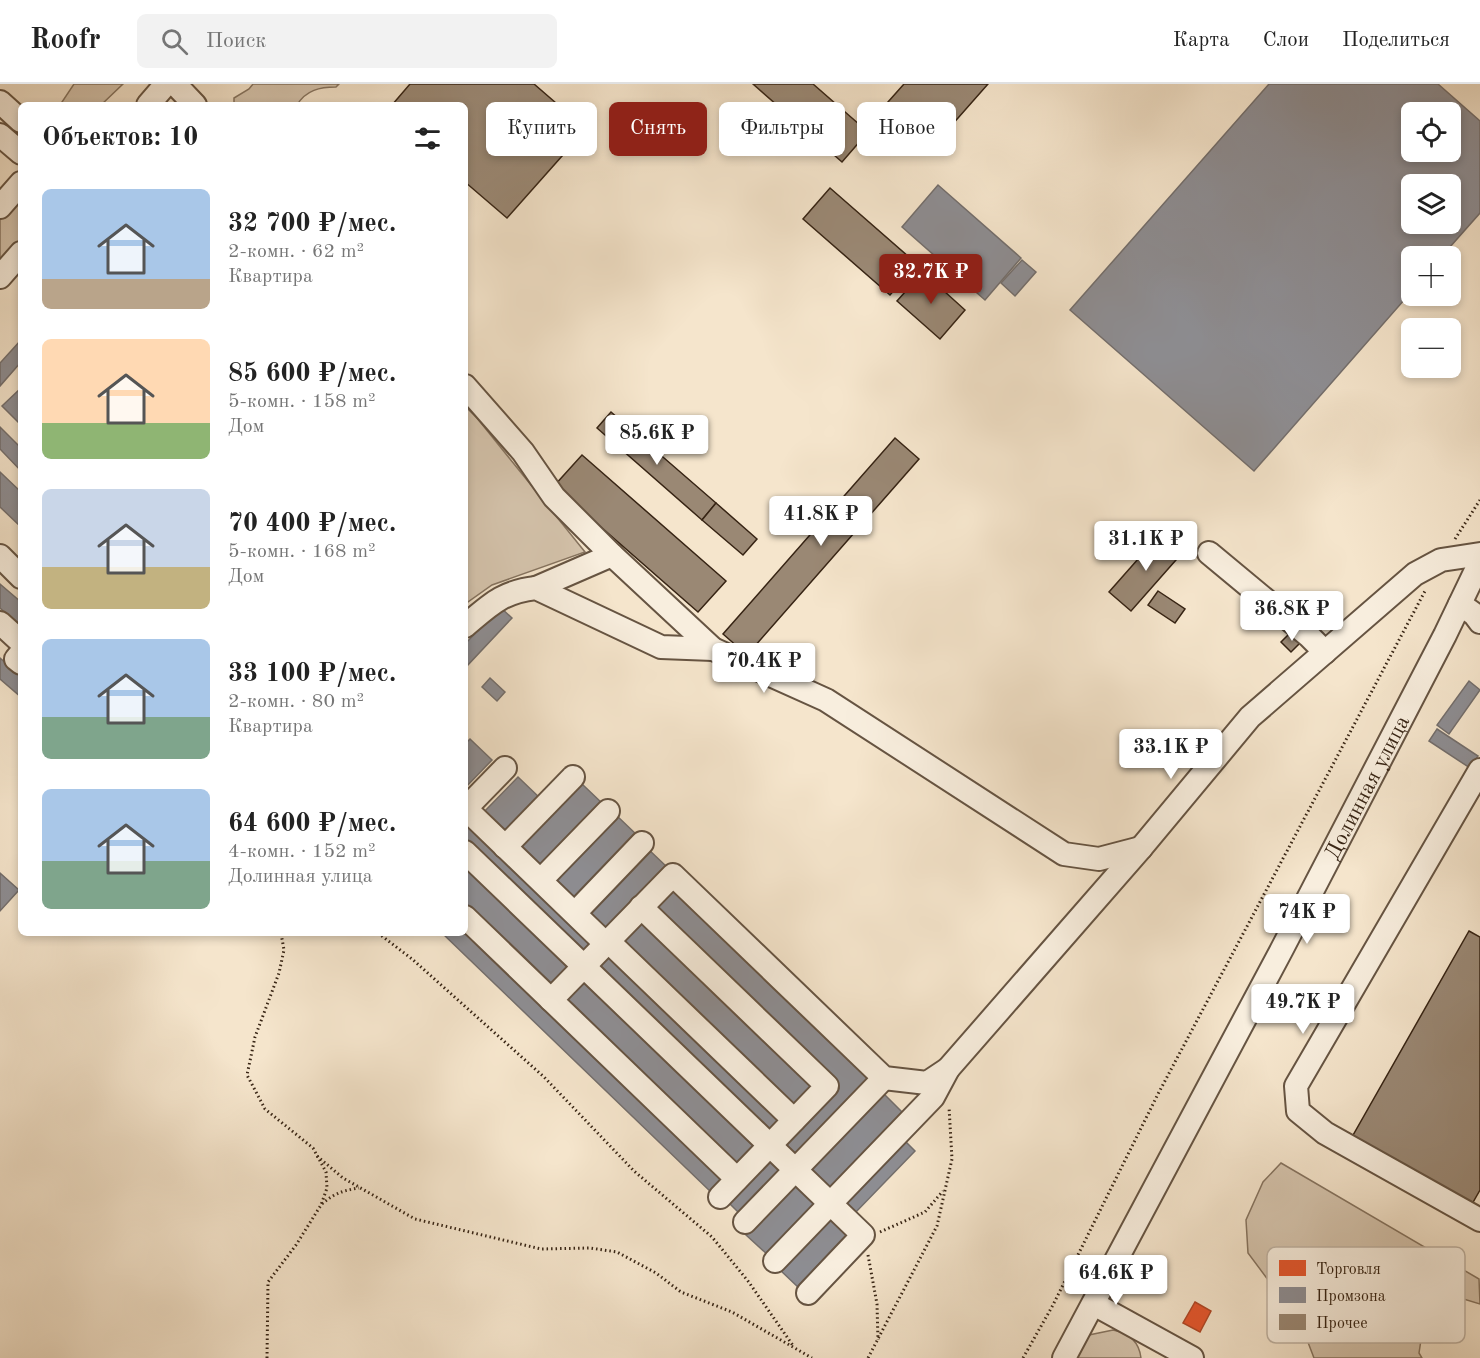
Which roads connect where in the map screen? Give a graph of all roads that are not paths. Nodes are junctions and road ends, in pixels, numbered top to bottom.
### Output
1 (166, 84) edge
2 (175, 84) edge
3 (0, 102) edge
4 (151, 102) edge
5 (192, 102) edge
6 (18, 118) edge
7 (0, 135) edge
8 (18, 150) edge
9 (18, 186) edge
10 (0, 207) edge
11 (18, 257) edge
12 (0, 277) edge
13 (468, 389) edge
14 (1209, 554) dead end
15 (1480, 554) edge
16 (612, 555) junction
17 (0, 556) edge
18 (1480, 562) edge
19 (18, 574) edge
20 (536, 588) junction
21 (1460, 604) junction
22 (1480, 622) edge
23 (0, 624) edge
24 (468, 624) edge
25 (18, 639) edge
26 (713, 649) junction
27 (1325, 652) junction
28 (506, 768) dead end
29 (1480, 770) edge
30 (573, 777) dead end
31 (468, 805) edge
32 (468, 811) edge
33 (608, 811) dead end
34 (642, 843) dead end
35 (506, 847) junction
36 (1141, 848) junction
37 (468, 855) edge
38 (541, 880) junction
39 (641, 907) junction
40 (575, 913) junction
41 (468, 920) edge
42 (607, 942) junction
43 (584, 967) junction
44 (551, 1000) junction
45 (948, 1069) junction
46 (884, 1078) junction
47 (794, 1120) junction
48 (770, 1146) junction
49 (795, 1170) junction
50 (737, 1179) junction
51 (720, 1197) dead end
52 (830, 1204) junction
53 (1480, 1220) edge
54 (745, 1222) dead end
55 (775, 1261) dead end
56 (808, 1293) dead end
57 (1094, 1304) junction
58 (1064, 1358) edge
59 (1192, 1358) edge

1 - 4 street
2 - 5 street
3 - 6 street
7 - 8 street
9 - 10 street
11 - 12 street
13 - 16 street
14 - 27 street
15 - 27 street
16 - 20 street
16 - 26 street
17 - 19 street
18 - 21 street, Долинная улица
20 - 24 street
20 - 26 street
21 - 22 street
21 - 57 street, Долинная улица
23 - 25 street
26 - 36 street
27 - 36 street
28 - 31 street
29 - 53 street
30 - 35 street
32 - 35 street
33 - 38 street
34 - 40 street
35 - 38 street
36 - 45 street
37 - 43 street
38 - 40 street
39 - 42 street
39 - 46 street
39 - 47 street
40 - 42 street
41 - 44 street
42 - 43 street
42 - 47 street
43 - 44 street
43 - 48 street
44 - 50 street
45 - 46 street
45 - 52 street
46 - 49 street
47 - 48 street
48 - 49 street
48 - 50 street
49 - 52 street
49 - 54 street
50 - 51 street
52 - 55 street
52 - 56 street
57 - 58 street, Долинная улица
57 - 59 street

